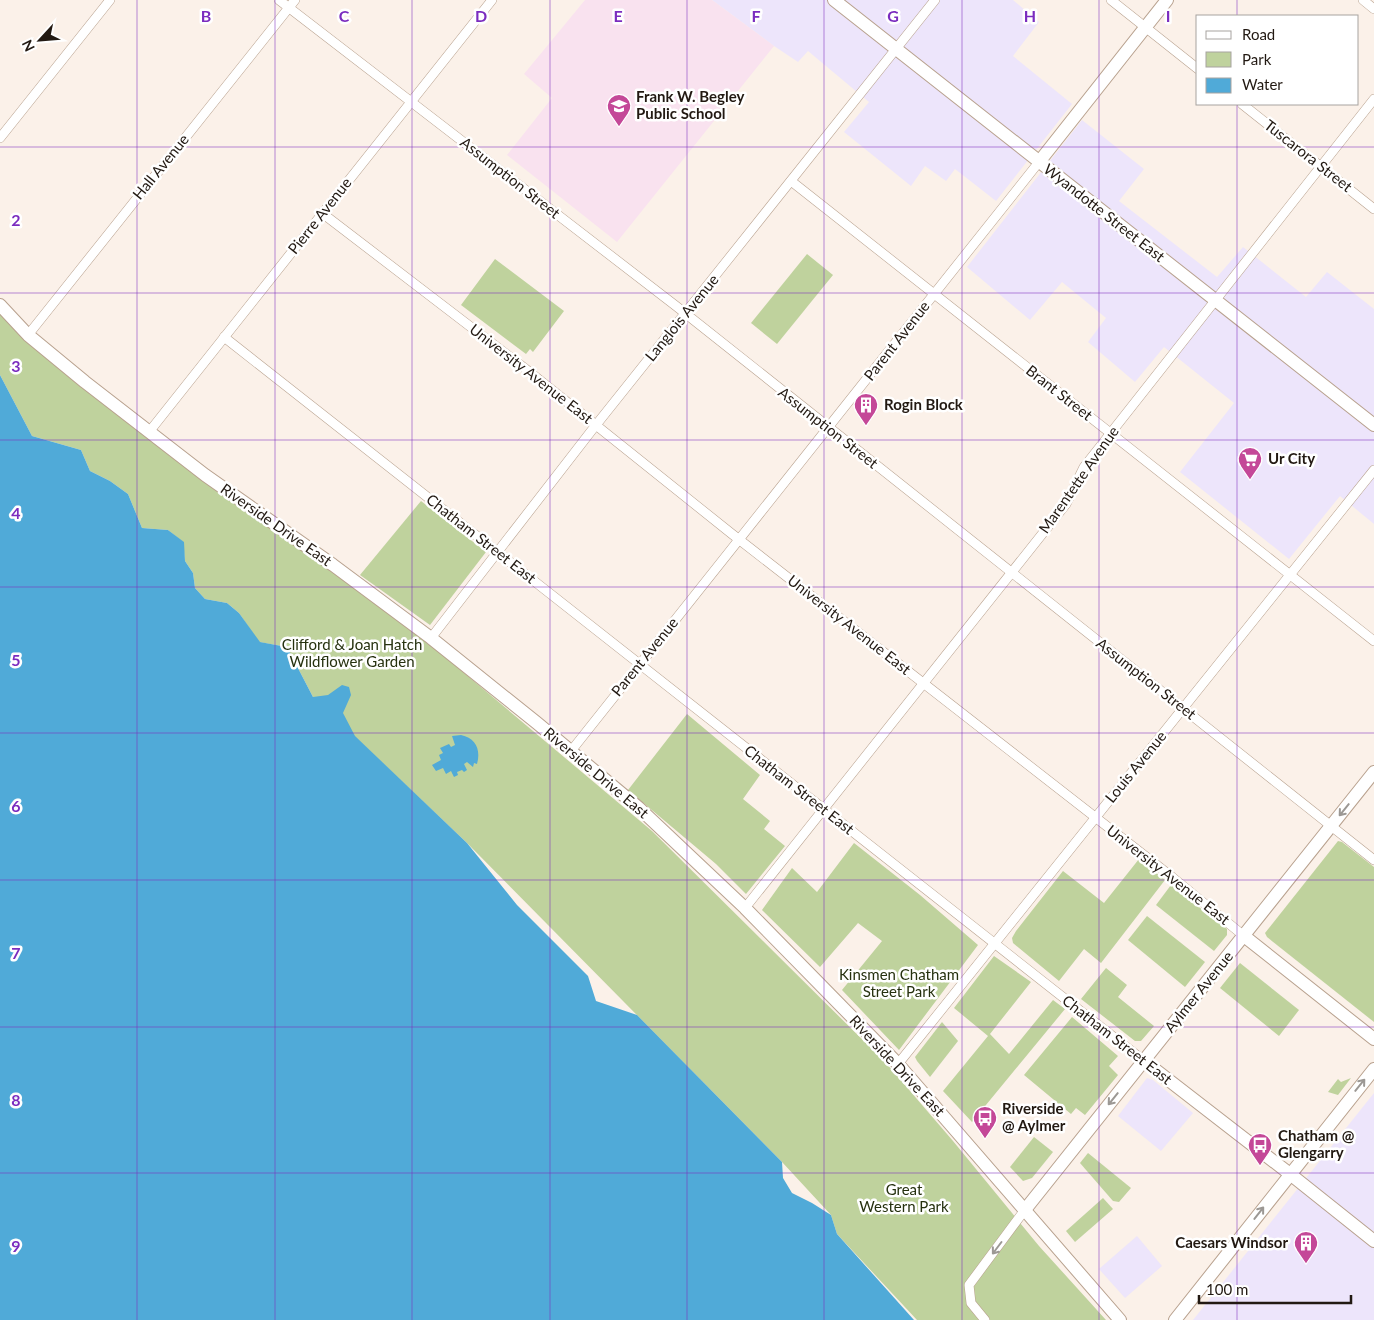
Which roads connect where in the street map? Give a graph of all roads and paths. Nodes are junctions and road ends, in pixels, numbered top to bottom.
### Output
1 (110, 0) edge
2 (279, 0) edge
3 (295, 0) edge
4 (492, 0) edge
5 (834, 0) edge
6 (935, 0) edge
7 (1111, 0) edge
8 (1167, 0) edge
9 (1363, 0) edge
10 (289, 8) junction
11 (1374, 9) edge
12 (1145, 27) junction
13 (896, 50) junction
14 (1196, 67) edge
15 (1374, 99) edge
16 (410, 102) junction
17 (1243, 105) edge
18 (0, 138) edge
19 (1039, 162) junction
20 (1320, 166) junction
21 (791, 181) junction
22 (1374, 209) edge
23 (322, 213) junction
24 (934, 294) junction
25 (1215, 300) junction
26 (0, 306) edge
27 (685, 315) junction
28 (28, 335) junction
29 (224, 337) junction
30 (597, 425) junction
31 (1374, 425) edge
32 (828, 428) junction
33 (149, 432) junction
34 (1111, 434) junction
35 (1374, 470) edge
36 (739, 539) junction
37 (497, 552) junction
38 (1010, 572) junction
39 (1290, 575) junction
40 (430, 638) junction
41 (1374, 641) edge
42 (639, 664) junction
43 (922, 682) junction
44 (1183, 709) junction
45 (571, 751) junction
46 (1374, 772) edge
47 (822, 808) junction
48 (1096, 817) junction
49 (1331, 826) junction
50 (1374, 860) edge
51 (745, 908) junction
52 (1244, 936) junction
53 (994, 944) junction
54 (1374, 1039) edge
55 (1144, 1061) junction
56 (898, 1064) junction
57 (1374, 1069) edge
58 (1290, 1174) junction
59 (1024, 1211) junction
60 (1374, 1241) edge
61 (985, 1320) edge
62 (1120, 1320) edge
63 (1175, 1320) edge

1 - 18 street
2 - 10 street, Assumption Street
3 - 10 street, Hall Avenue
4 - 16 street, Pierre Avenue
5 - 13 main road, Wyandotte Street East
6 - 13 street, Langlois Avenue
7 - 12 street
8 - 12 main road, Parent Avenue
9 - 11 street
10 - 16 street, Assumption Street
10 - 28 street, Hall Avenue
12 - 14 street
12 - 19 main road, Parent Avenue
13 - 19 main road, Wyandotte Street East
13 - 21 street, Langlois Avenue
15 - 20 street, Marentette Avenue
16 - 23 street, Pierre Avenue
16 - 27 street, Assumption Street
17 - 20 street, Tuscarora Street
19 - 24 street, Parent Avenue
19 - 25 main road, Wyandotte Street East
20 - 22 street, Tuscarora Street
20 - 25 street, Marentette Avenue
21 - 24 street, Brant Street
21 - 27 street, Langlois Avenue
23 - 29 street, Pierre Avenue
23 - 30 street, University Avenue East
24 - 32 street, Parent Avenue
24 - 34 street, Brant Street
25 - 31 main road, Wyandotte Street East
25 - 34 street, Marentette Avenue
26 - 28 main road, Riverside Drive East
27 - 30 street, Langlois Avenue
27 - 32 street, Assumption Street
28 - 33 main road, Riverside Drive East
29 - 33 street, Pierre Avenue
29 - 37 street, Chatham Street East
30 - 36 street, University Avenue East
30 - 37 street, Langlois Avenue
32 - 36 street, Parent Avenue
32 - 38 street, Assumption Street
33 - 40 main road, Riverside Drive East
34 - 38 street, Marentette Avenue
34 - 39 street, Brant Street
35 - 39 street, Louis Avenue
36 - 42 street, Parent Avenue
36 - 43 street, University Avenue East
37 - 40 street, Langlois Avenue
37 - 42 street, Chatham Street East
38 - 43 street, Marentette Avenue
38 - 44 street, Assumption Street
39 - 41 street, Brant Street
39 - 44 street, Louis Avenue
40 - 45 main road, Riverside Drive East
42 - 45 street, Parent Avenue
42 - 47 street, Chatham Street East
43 - 47 street, Marentette Avenue
43 - 48 street, University Avenue East
44 - 48 street, Louis Avenue
44 - 49 street, Assumption Street
45 - 51 main road, Riverside Drive East
46 -> 49 main road, Aylmer Avenue
47 - 51 street, Marentette Avenue
47 - 53 street, Chatham Street East
48 - 52 street, University Avenue East
48 - 53 street, Louis Avenue
49 - 50 street, Assumption Street
49 - 52 main road, Aylmer Avenue
51 - 56 main road, Riverside Drive East
52 - 54 main road, University Avenue East
52 - 55 main road, Aylmer Avenue
53 - 55 street, Chatham Street East
53 - 56 street, Louis Avenue
55 - 58 main road, Chatham Street East
55 -> 59 main road, Aylmer Avenue
56 - 59 main road, Riverside Drive East
58 -> 57 main road
58 - 60 main road, Chatham Street East
63 -> 58 main road
59 -> 61 street
59 - 62 main road, Riverside Drive East

